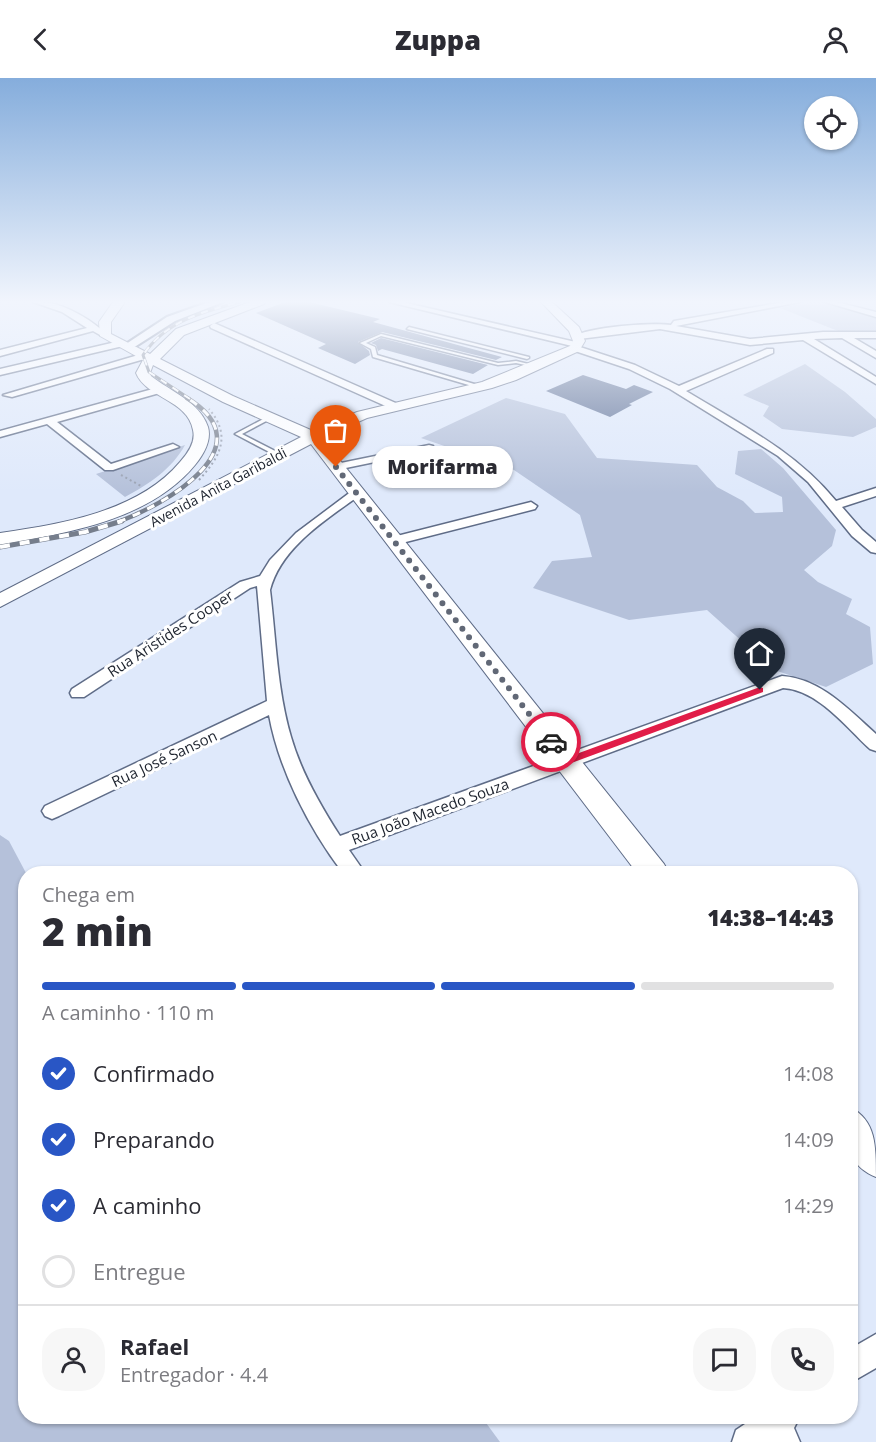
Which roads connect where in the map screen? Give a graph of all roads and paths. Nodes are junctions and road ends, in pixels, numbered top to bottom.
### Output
1 (36, 366) edge
2 (87, 366) edge
3 (137, 366) edge
4 (169, 366) edge
5 (303, 366) edge
6 (407, 366) edge
7 (536, 366) edge
8 (629, 366) edge
9 (736, 366) edge
10 (851, 366) edge
11 (1, 372) edge
12 (876, 381) edge
13 (479, 387) junction
14 (679, 390) junction
15 (156, 391) junction
16 (8, 395) dead end
17 (394, 406) junction
18 (269, 418) junction
19 (49, 421) junction
20 (0, 434) edge
21 (313, 437) junction
22 (173, 447) dead end
23 (429, 448) dead end
24 (279, 455) junction
25 (336, 467) junction
26 (109, 468) junction
27 (146, 488) junction
28 (356, 492) junction
29 (876, 492) edge
30 (835, 505) junction
31 (531, 506) dead end
32 (0, 533) edge
33 (0, 539) edge
34 (394, 541) junction
35 (876, 549) edge
36 (264, 579) junction
37 (0, 601) edge
38 (78, 693) dead end
39 (276, 704) junction
40 (876, 744) edge
41 (566, 761) junction
42 (52, 811) dead end
43 (336, 846) junction
44 (350, 866) edge
45 (648, 866) edge
46 (858, 1135) edge
47 (876, 1158) edge
48 (876, 1349) edge
49 (858, 1362) edge

1 - 11 street
2 - 16 street
3 - 15 main road
4 - 18 main road
5 - 17 street
6 - 13 lane
7 - 13 main road, Avenida Anita Garibaldi
8 - 14 street
9 - 14 street
10 - 12 street
13 - 17 main road, Avenida Anita Garibaldi
14 - 30 street
15 - 19 street
15 - 27 main road
15 - 33 main road
17 - 21 main road, Avenida Anita Garibaldi
18 - 21 main road
18 - 24 lane
19 - 20 street
19 - 26 street
21 - 24 main road, Avenida Anita Garibaldi
21 - 25 main road
22 - 26 street
23 - 25 street
24 - 37 main road, Avenida Anita Garibaldi
25 - 28 main road
26 - 27 path
27 - 32 main road
28 - 34 main road
28 - 36 street
29 - 30 street
30 - 35 street
31 - 34 street
34 - 41 main road
36 - 38 street, Rua Aristides Cooper
36 - 39 street
39 - 42 street, Rua José Sanson
39 - 43 street
40 - 41 street, Rua João Macedo Souza
41 - 43 street, Rua João Macedo Souza
41 - 45 main road
43 - 44 street
46 - 47 main road
48 - 49 street

